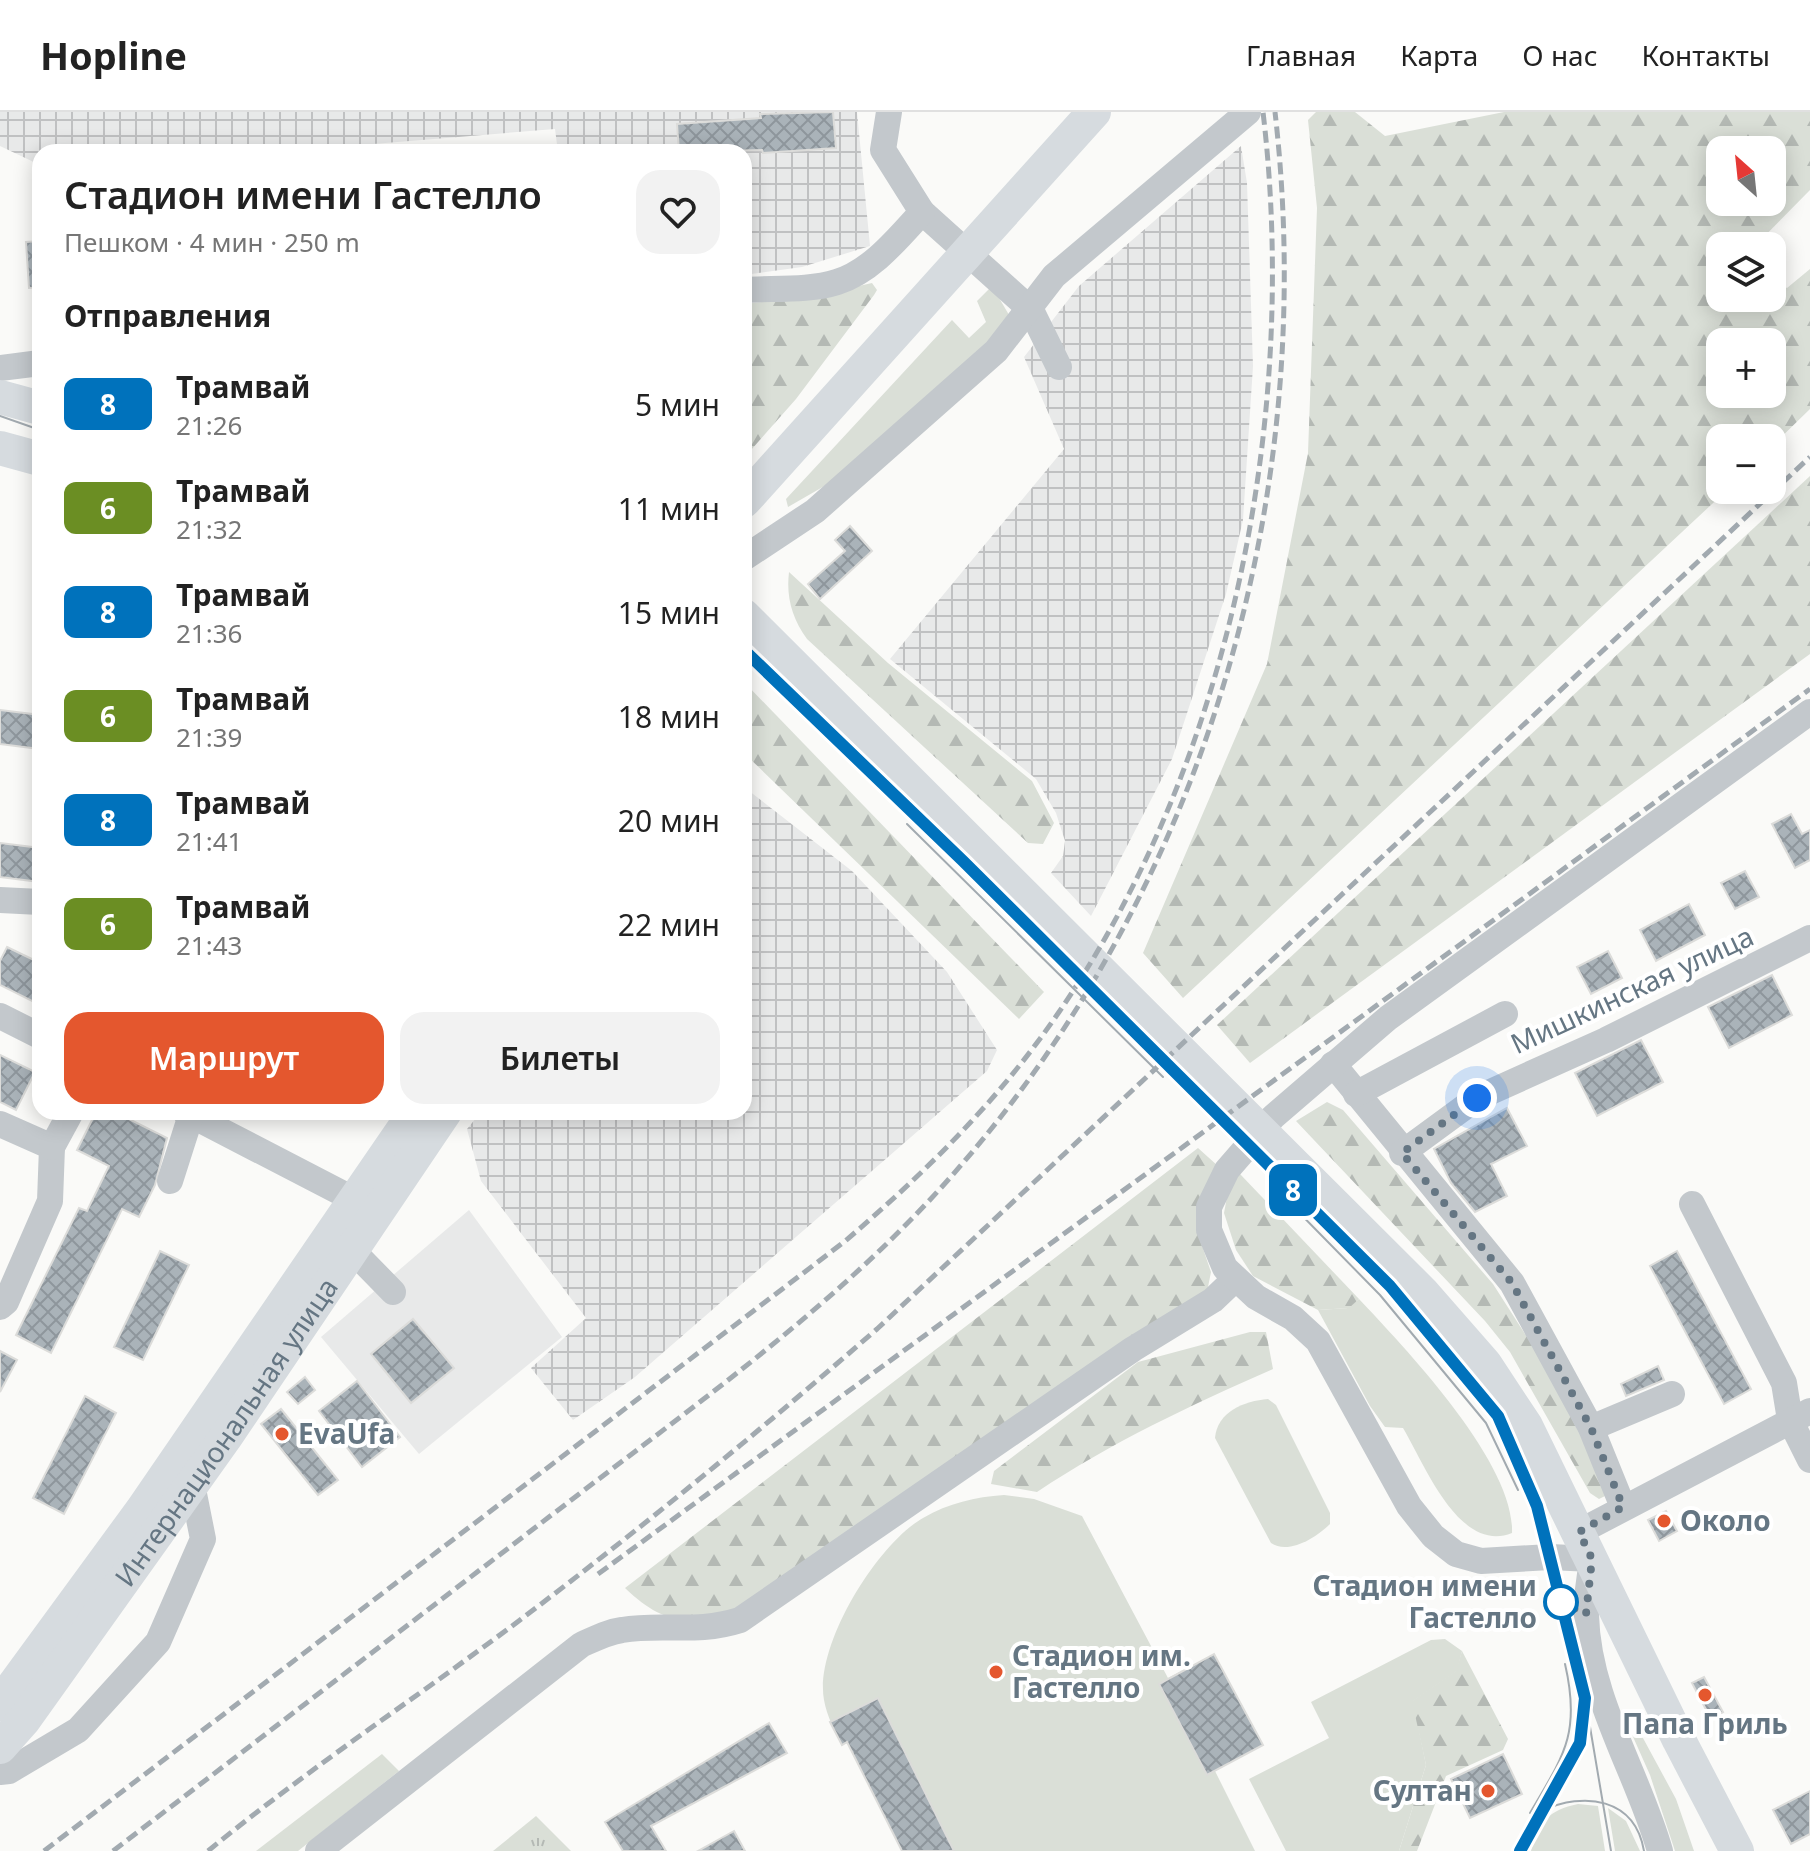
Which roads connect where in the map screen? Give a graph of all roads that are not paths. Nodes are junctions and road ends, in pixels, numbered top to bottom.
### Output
1 (889, 112) edge
2 (1094, 112) edge
3 (1248, 112) edge
4 (922, 212) junction
5 (752, 289) edge
6 (1031, 310) junction
7 (32, 364) edge
8 (1059, 367) dead end
9 (0, 368) edge
10 (0, 397) edge
11 (32, 406) edge
12 (0, 448) edge
13 (32, 457) edge
14 (752, 495) edge
15 (752, 553) edge
16 (752, 624) edge
17 (1810, 712) edge
18 (0, 900) edge
19 (32, 902) edge
20 (1810, 938) edge
21 (1505, 1014) dead end
22 (0, 1016) edge
23 (32, 1032) edge
24 (1333, 1064) junction
25 (1356, 1094) junction
26 (67, 1120) edge
27 (187, 1120) edge
28 (202, 1120) edge
29 (410, 1120) edge
30 (440, 1120) edge
31 (0, 1124) edge
32 (52, 1147) junction
33 (1402, 1153) junction
34 (170, 1181) dead end
35 (355, 1200) junction
36 (1692, 1204) dead end
37 (351, 1249) junction
38 (1234, 1280) junction
39 (393, 1292) dead end
40 (0, 1307) edge
41 (1672, 1394) dead end
42 (1800, 1415) edge
43 (1591, 1428) junction
44 (1810, 1460) edge
45 (192, 1484) junction
46 (1623, 1507) junction
47 (1586, 1546) junction
48 (0, 1704) edge
49 (0, 1747) edge
50 (0, 1772) edge
51 (318, 1851) edge
52 (1660, 1851) edge
53 (1737, 1851) edge

1 - 4 street
2 - 14 main road
3 - 6 street
4 - 5 street
4 - 6 street
6 - 8 street
6 - 15 street
7 - 9 street
10 - 11 main road
12 - 13 main road
16 - 47 main road
17 - 24 street
18 - 19 street
20 - 33 street, Мишкинская улица
21 - 25 street
22 - 23 street
24 - 25 street
24 - 38 street
25 - 33 street
26 - 32 street
27 - 34 street
28 - 35 street
29 - 35 main road, Интернациональная улица
30 - 37 main road, Интернациональная улица
31 - 32 street
32 - 40 street
33 - 43 street
35 - 48 main road, Интернациональная улица
36 - 42 street
37 - 39 street
37 - 45 main road, Интернациональная улица
38 - 47 street
38 - 51 street
41 - 43 street
42 - 44 street
42 - 46 street
43 - 46 street
45 - 49 main road, Интернациональная улица
45 - 50 street
46 - 47 street
47 - 52 street
47 - 53 main road

